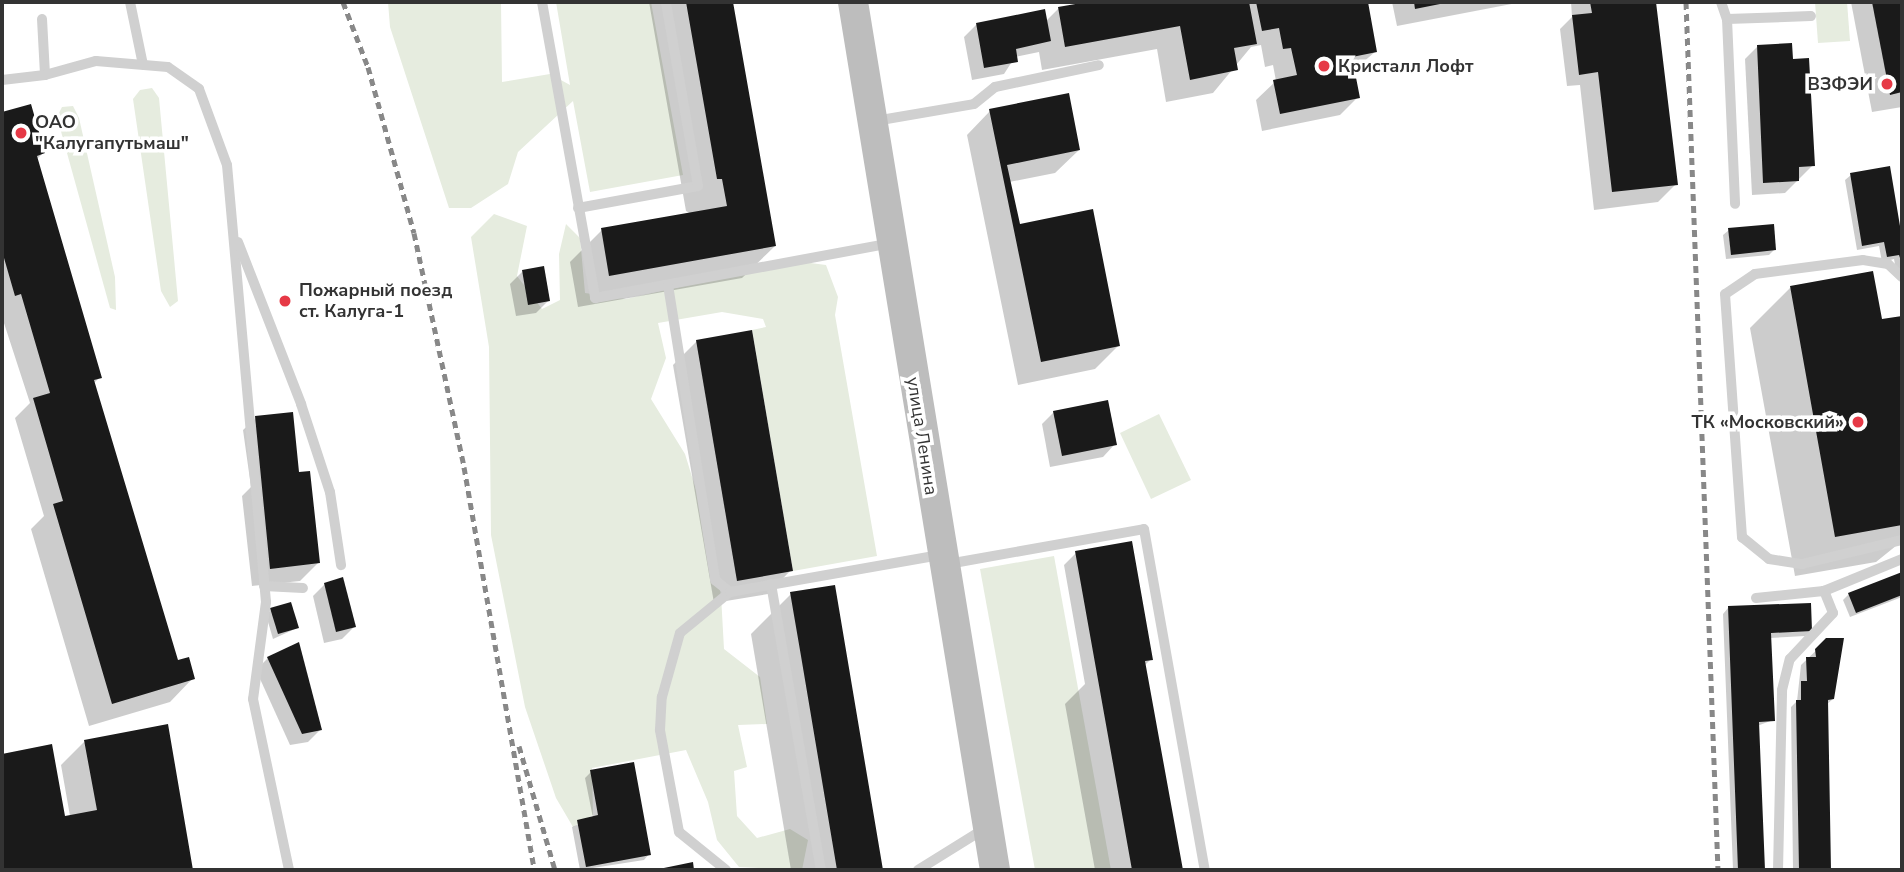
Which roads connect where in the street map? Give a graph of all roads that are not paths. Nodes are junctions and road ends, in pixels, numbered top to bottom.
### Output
1 (130, 2) edge
2 (542, 2) edge
3 (666, 2) edge
4 (853, 2) edge
5 (1721, 2) edge
6 (1811, 16) dead end
7 (42, 19) dead end
8 (1727, 19) junction
9 (143, 65) junction
10 (1099, 65) dead end
11 (45, 75) junction
12 (2, 80) edge
13 (873, 122) junction
14 (1735, 204) dead end
15 (578, 208) junction
16 (233, 230) junction
17 (891, 243) junction
18 (1902, 277) edge
19 (668, 285) junction
20 (1902, 540) edge
21 (1902, 559) edge
22 (941, 560) junction
23 (341, 565) dead end
24 (771, 584) junction
25 (264, 586) junction
26 (303, 588) dead end
27 (1825, 591) junction
28 (730, 592) junction
29 (1756, 598) dead end
30 (988, 827) junction
31 (289, 870) edge
32 (726, 870) edge
33 (821, 870) edge
34 (918, 870) edge
35 (995, 870) edge
36 (1205, 870) edge
37 (1778, 870) edge

1 - 9 lane
2 - 15 lane
3 - 15 lane
4 - 13 main road, улица Ленина
5 - 8 lane
6 - 8 lane
7 - 11 lane
8 - 14 lane
9 - 11 lane
9 - 16 lane
10 - 13 lane
11 - 12 lane
13 - 17 main road, улица Ленина
15 - 19 lane
16 - 23 lane
16 - 25 lane
17 - 19 lane
17 - 22 main road, улица Ленина
18 - 20 lane
19 - 28 lane
21 - 27 lane
22 - 24 lane
22 - 30 main road, улица Ленина
22 - 36 lane
24 - 28 lane
24 - 33 lane
25 - 26 lane
25 - 31 lane
27 - 29 lane
27 - 37 lane
28 - 32 lane
30 - 34 lane
30 - 35 main road, улица Ленина

